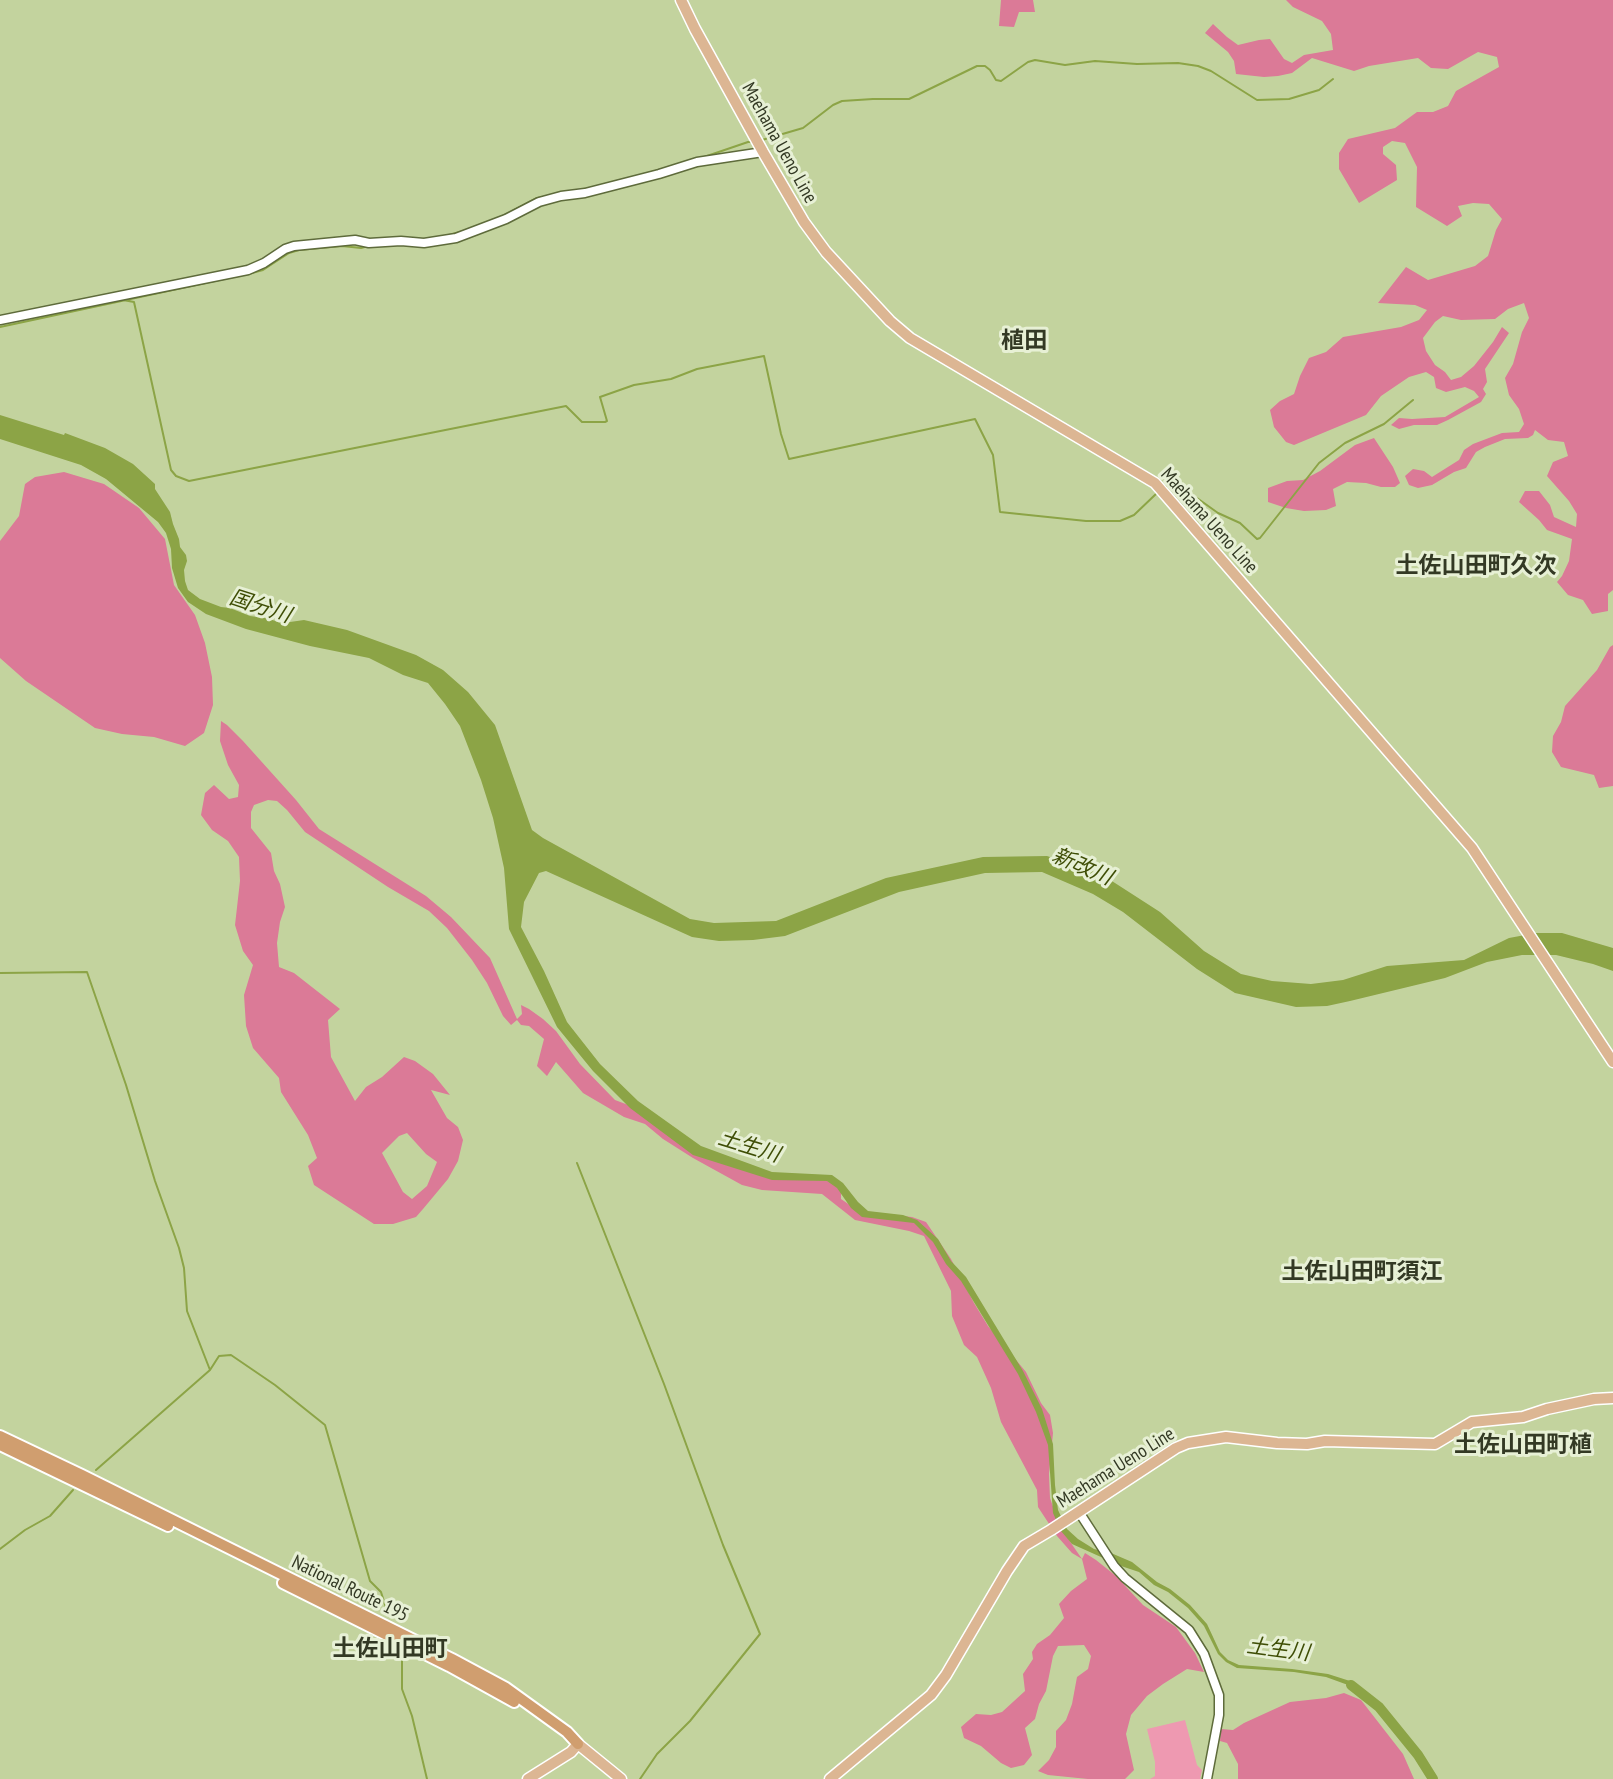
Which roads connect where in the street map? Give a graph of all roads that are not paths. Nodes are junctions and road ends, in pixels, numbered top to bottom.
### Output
1 (681, 0) edge
2 (763, 152) junction
3 (0, 320) edge
4 (1613, 1062) edge
5 (1613, 1398) edge
6 (0, 1436) edge
7 (0, 1445) edge
8 (1079, 1512) junction
9 (578, 1744) junction
10 (832, 1778) edge
11 (528, 1779) edge
12 (621, 1779) edge
13 (1207, 1779) edge

1 - 2 main road, Maehama Ueno Line
2 - 3 street
2 - 4 main road, Maehama Ueno Line
5 - 8 main road, Maehama Ueno Line
6 - 9 highway, National Route 195
7 - 9 highway, National Route 195
8 - 10 main road, Maehama Ueno Line
8 - 13 street
9 - 11 main road
9 - 12 main road

